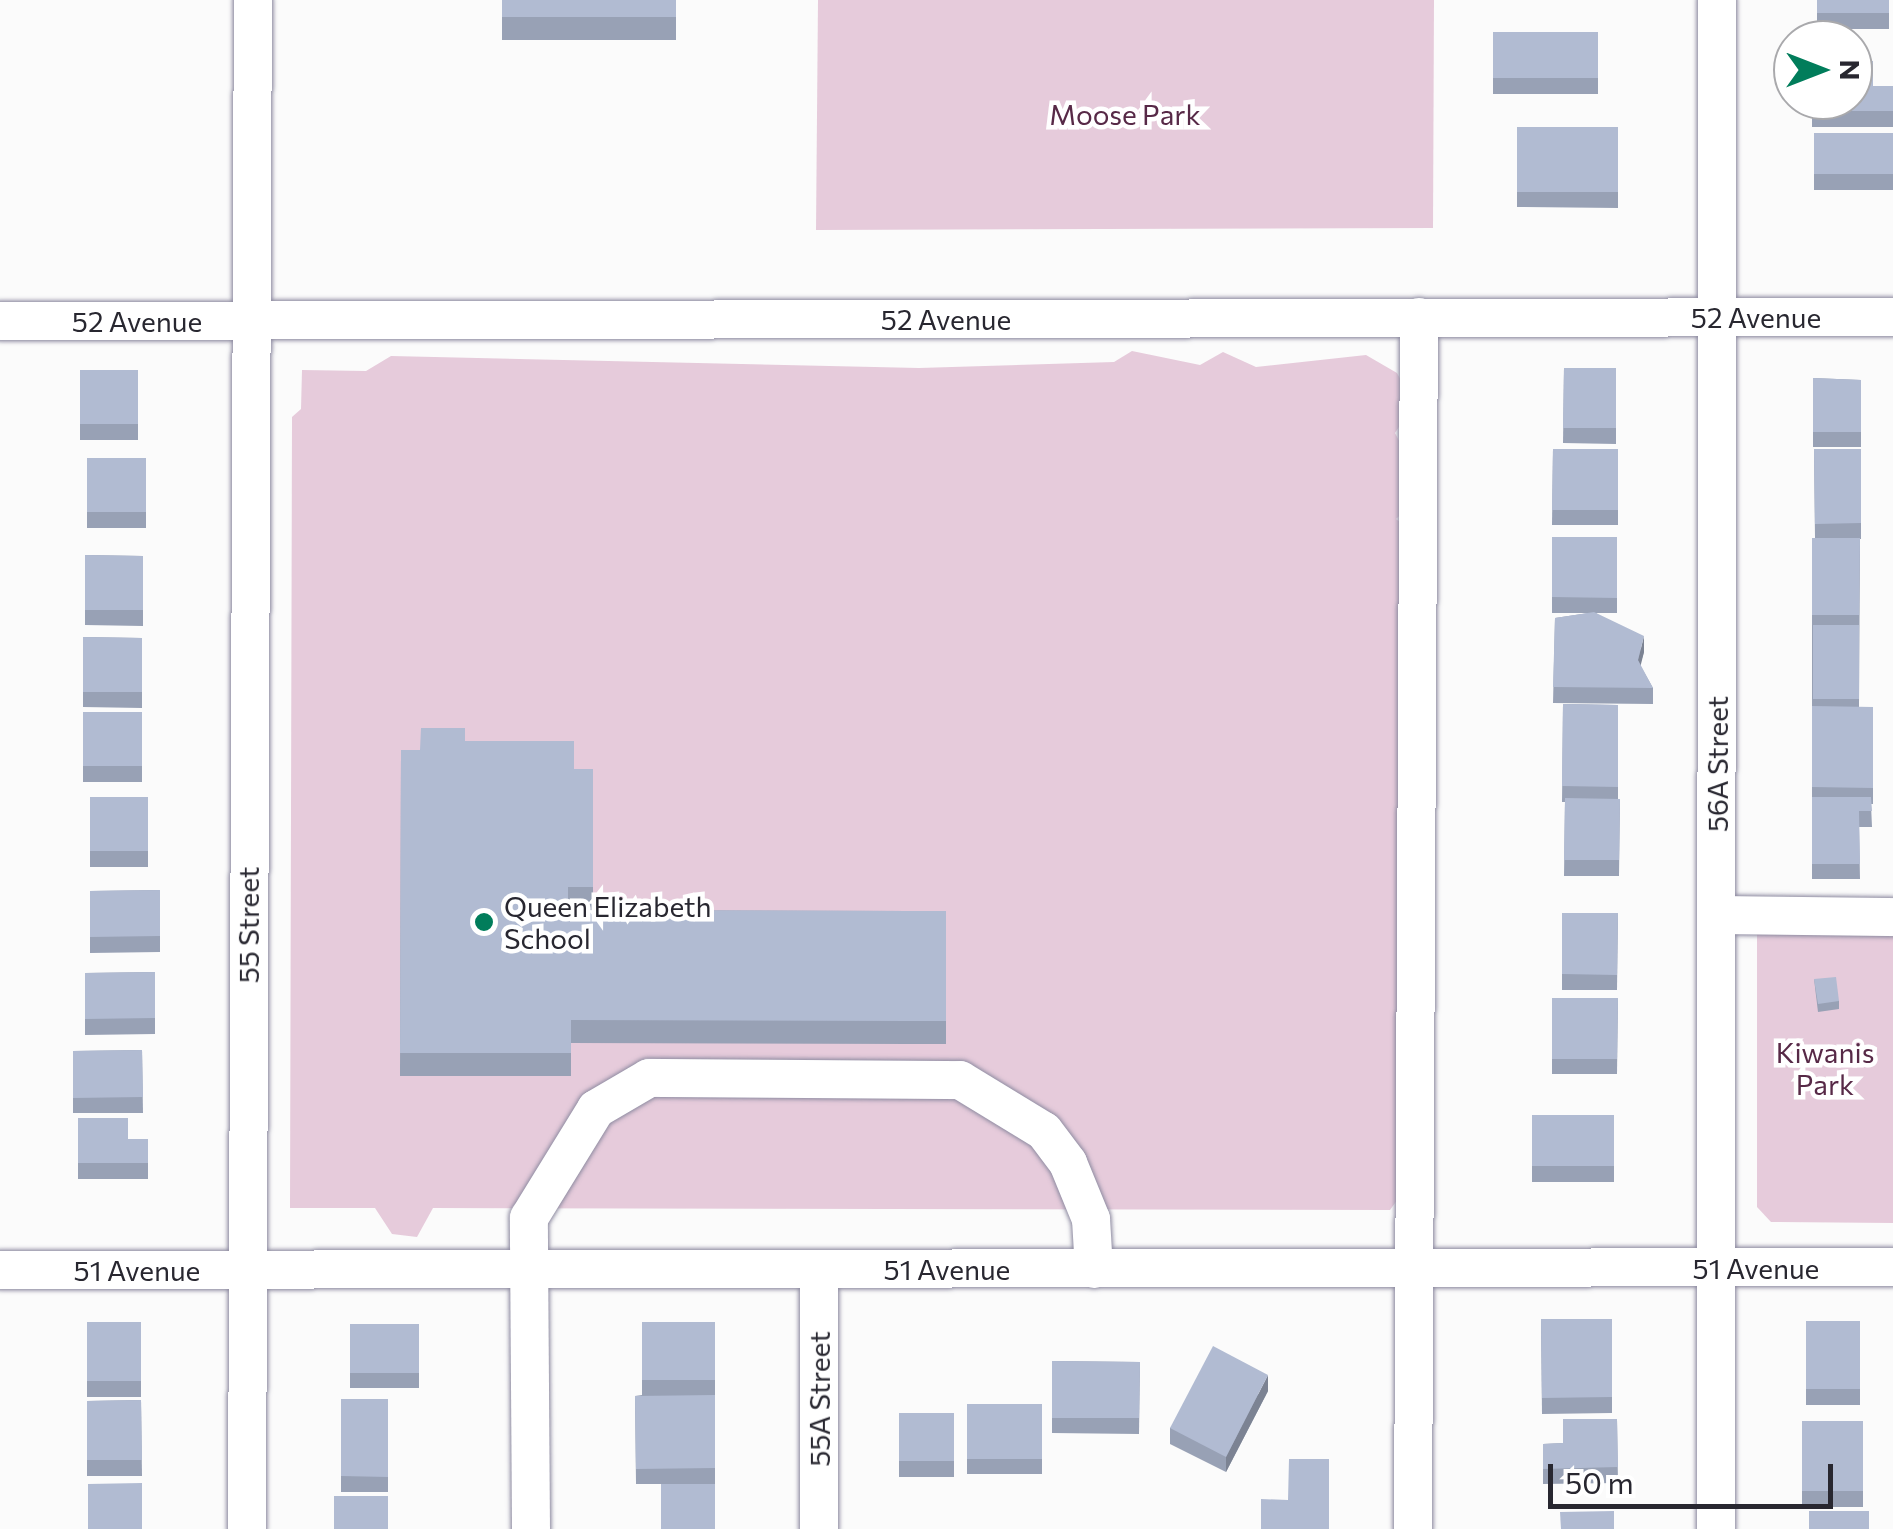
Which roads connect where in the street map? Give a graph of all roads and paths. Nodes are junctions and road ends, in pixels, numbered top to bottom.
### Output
1 (254, 0) edge
2 (1718, 0) edge
3 (1717, 316) junction
4 (1419, 317) junction
5 (1893, 317) edge
6 (0, 321) edge
7 (250, 321) junction
8 (1716, 915) junction
9 (1893, 917) edge
10 (1893, 1267) edge
11 (1094, 1268) junction
12 (1414, 1268) junction
13 (1716, 1268) junction
14 (819, 1269) junction
15 (0, 1270) edge
16 (248, 1270) junction
17 (529, 1270) junction
18 (248, 1529) edge
19 (532, 1529) edge
20 (819, 1529) edge
21 (1413, 1529) edge
22 (1716, 1529) edge

1 - 7 street, 55 Street
2 - 3 street, 56A Street
3 - 4 street, 52 Avenue
3 - 5 street, 52 Avenue
3 - 8 street, 56A Street
4 - 7 street, 52 Avenue
4 - 12 street
6 - 7 street, 52 Avenue
7 - 16 street, 55 Street
8 - 9 street
8 - 13 street, 56A Street
10 - 13 street, 51 Avenue
11 - 12 street, 51 Avenue
11 - 14 street, 51 Avenue
11 - 17 street
12 - 13 street, 51 Avenue
12 - 21 street
13 - 22 street, 56A Street
14 - 17 street, 51 Avenue
14 - 20 street, 55A Street
15 - 16 street, 51 Avenue
16 - 17 street, 51 Avenue
16 - 18 street, 55 Street
17 - 19 street

